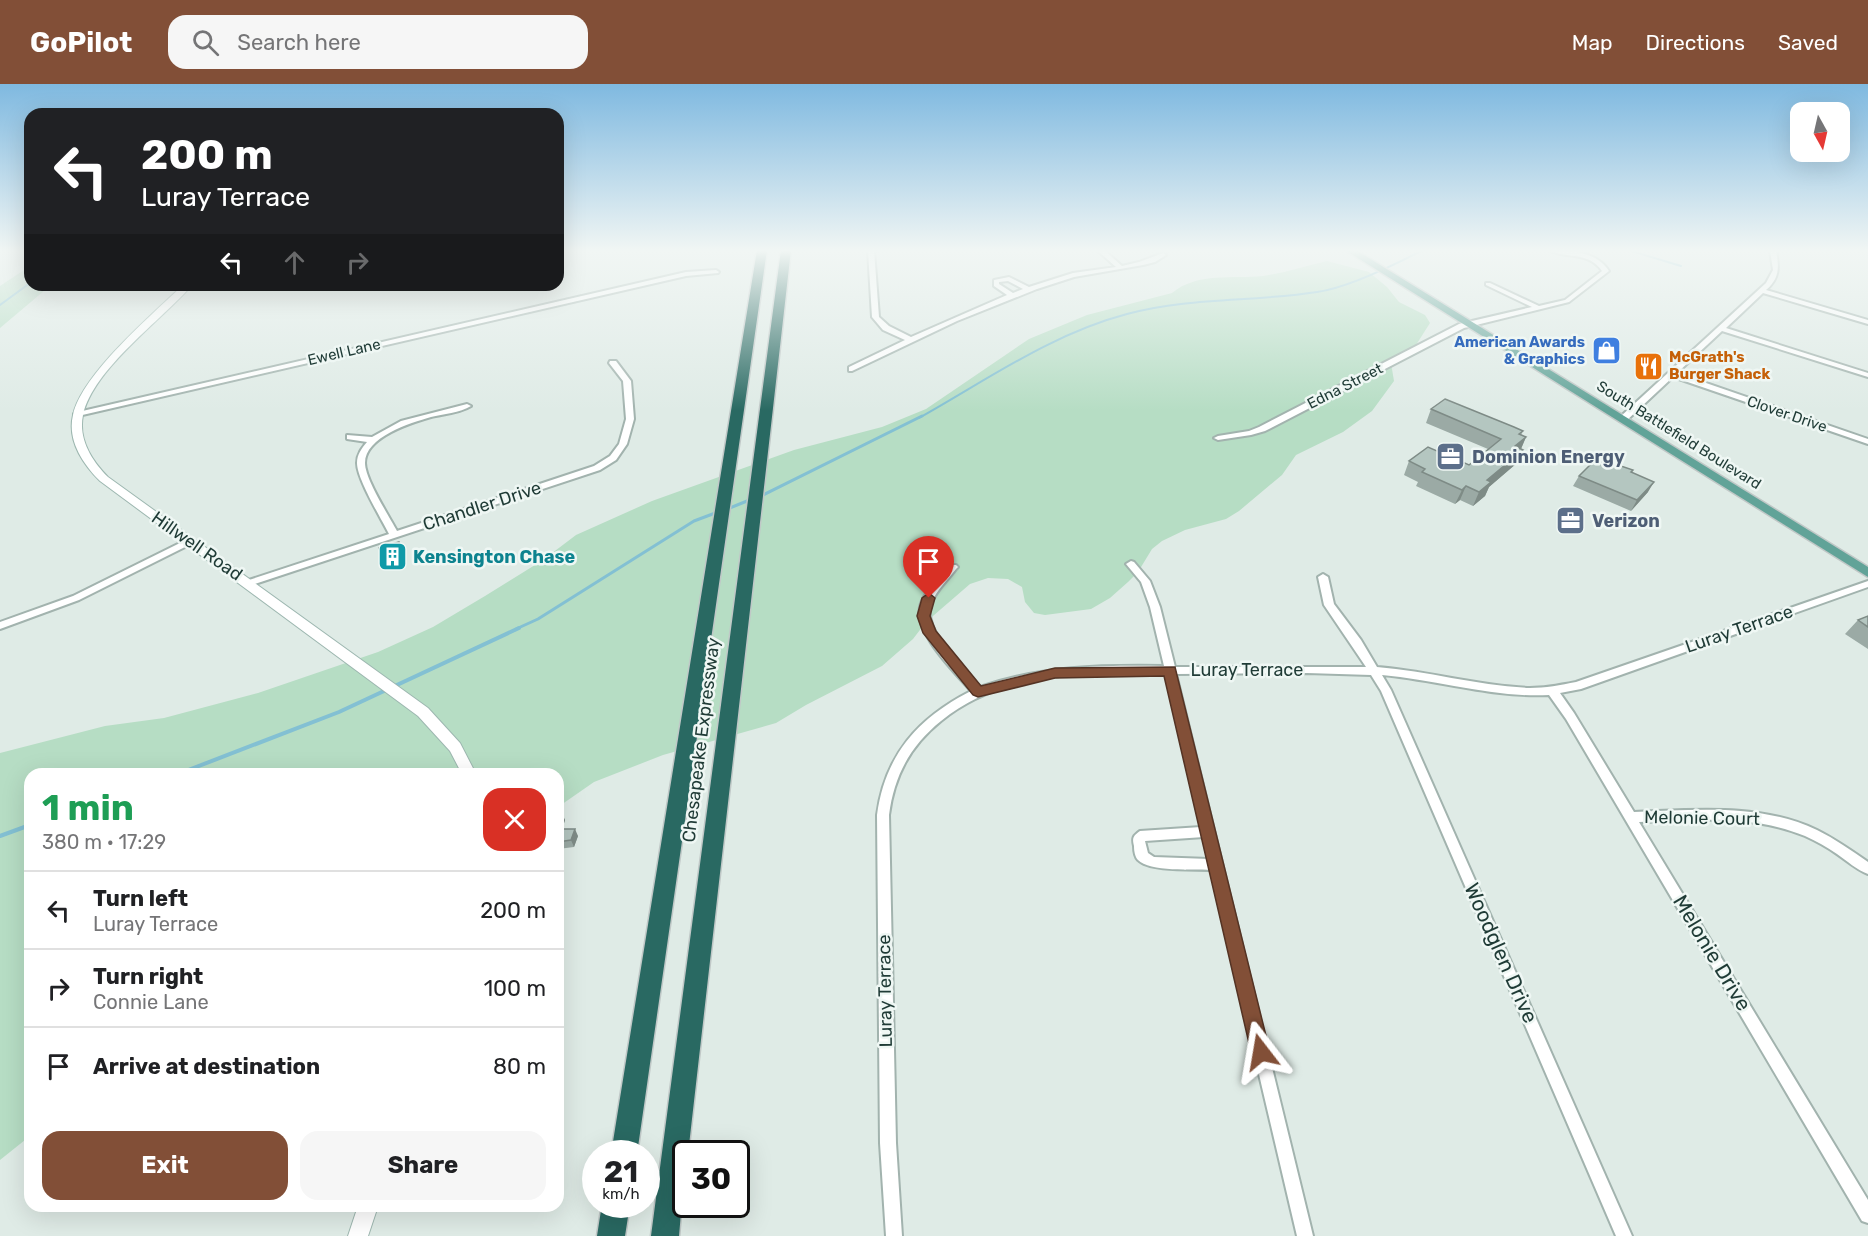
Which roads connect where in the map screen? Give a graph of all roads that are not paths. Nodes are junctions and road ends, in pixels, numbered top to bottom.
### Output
1 (170, 304) edge
2 (555, 304) edge
3 (754, 304) edge
4 (780, 304) edge
5 (875, 304) edge
6 (994, 304) edge
7 (1438, 304) edge
8 (1531, 304) edge
9 (1557, 304) edge
10 (1749, 304) edge
11 (1806, 304) edge
12 (1539, 308) junction
13 (1868, 322) edge
14 (1470, 324) junction
15 (1723, 328) junction
16 (909, 339) junction
17 (613, 363) dead end
18 (852, 369) dead end
19 (1672, 374) junction
20 (1868, 375) edge
21 (467, 406) dead end
22 (78, 414) junction
23 (1623, 419) junction
24 (350, 437) dead end
25 (1218, 438) dead end
26 (374, 440) junction
27 (1868, 442) edge
28 (394, 534) junction
29 (190, 541) junction
30 (1131, 564) dead end
31 (954, 567) dead end
32 (1868, 573) edge
33 (1323, 577) dead end
34 (249, 582) junction
35 (1868, 584) edge
36 (0, 626) edge
37 (1374, 670) junction
38 (1170, 671) junction
39 (978, 692) junction
40 (1553, 692) junction
41 (466, 768) edge
42 (1631, 817) junction
43 (1210, 832) junction
44 (1217, 865) junction
45 (1868, 869) edge
46 (626, 1140) edge
47 (366, 1212) edge
48 (1868, 1215) edge
49 (614, 1218) edge
50 (358, 1236) edge
51 (611, 1236) edge
52 (665, 1236) edge
53 (894, 1236) edge
54 (1305, 1236) edge
55 (1624, 1236) edge

1 - 22 street
2 - 22 street, Ewell Lane
3 - 46 highway, Chesapeake Expressway
4 - 52 highway, Chesapeake Expressway
5 - 16 street
6 - 16 street
7 - 14 main road, South Battlefield Boulevard
8 - 12 street
9 - 12 street, Edna Street
10 - 15 street
11 - 13 street
12 - 14 street, Edna Street
14 - 23 main road, South Battlefield Boulevard
14 - 25 street, Edna Street
15 - 19 street
15 - 20 street
16 - 18 street
17 - 28 street, Chandler Drive
19 - 23 street
19 - 27 street, Clover Drive
21 - 26 street
22 - 29 street, Hillwell Road
23 - 32 main road, South Battlefield Boulevard
24 - 26 street
26 - 28 street
28 - 34 street, Chandler Drive
29 - 34 street, Hillwell Road
29 - 36 street
30 - 38 street
31 - 39 street
33 - 37 street, Woodglen Drive
34 - 41 street, Hillwell Road
35 - 40 street, Luray Terrace
37 - 38 street, Luray Terrace
37 - 40 street, Luray Terrace
37 - 55 street, Woodglen Drive
38 - 39 street, Luray Terrace
38 - 43 street
39 - 53 street, Luray Terrace
40 - 42 street, Melonie Drive
42 - 45 street, Melonie Court
42 - 48 street, Melonie Drive
43 - 44 street
43 - 44 street
44 - 54 street
47 - 50 street
49 - 51 highway

